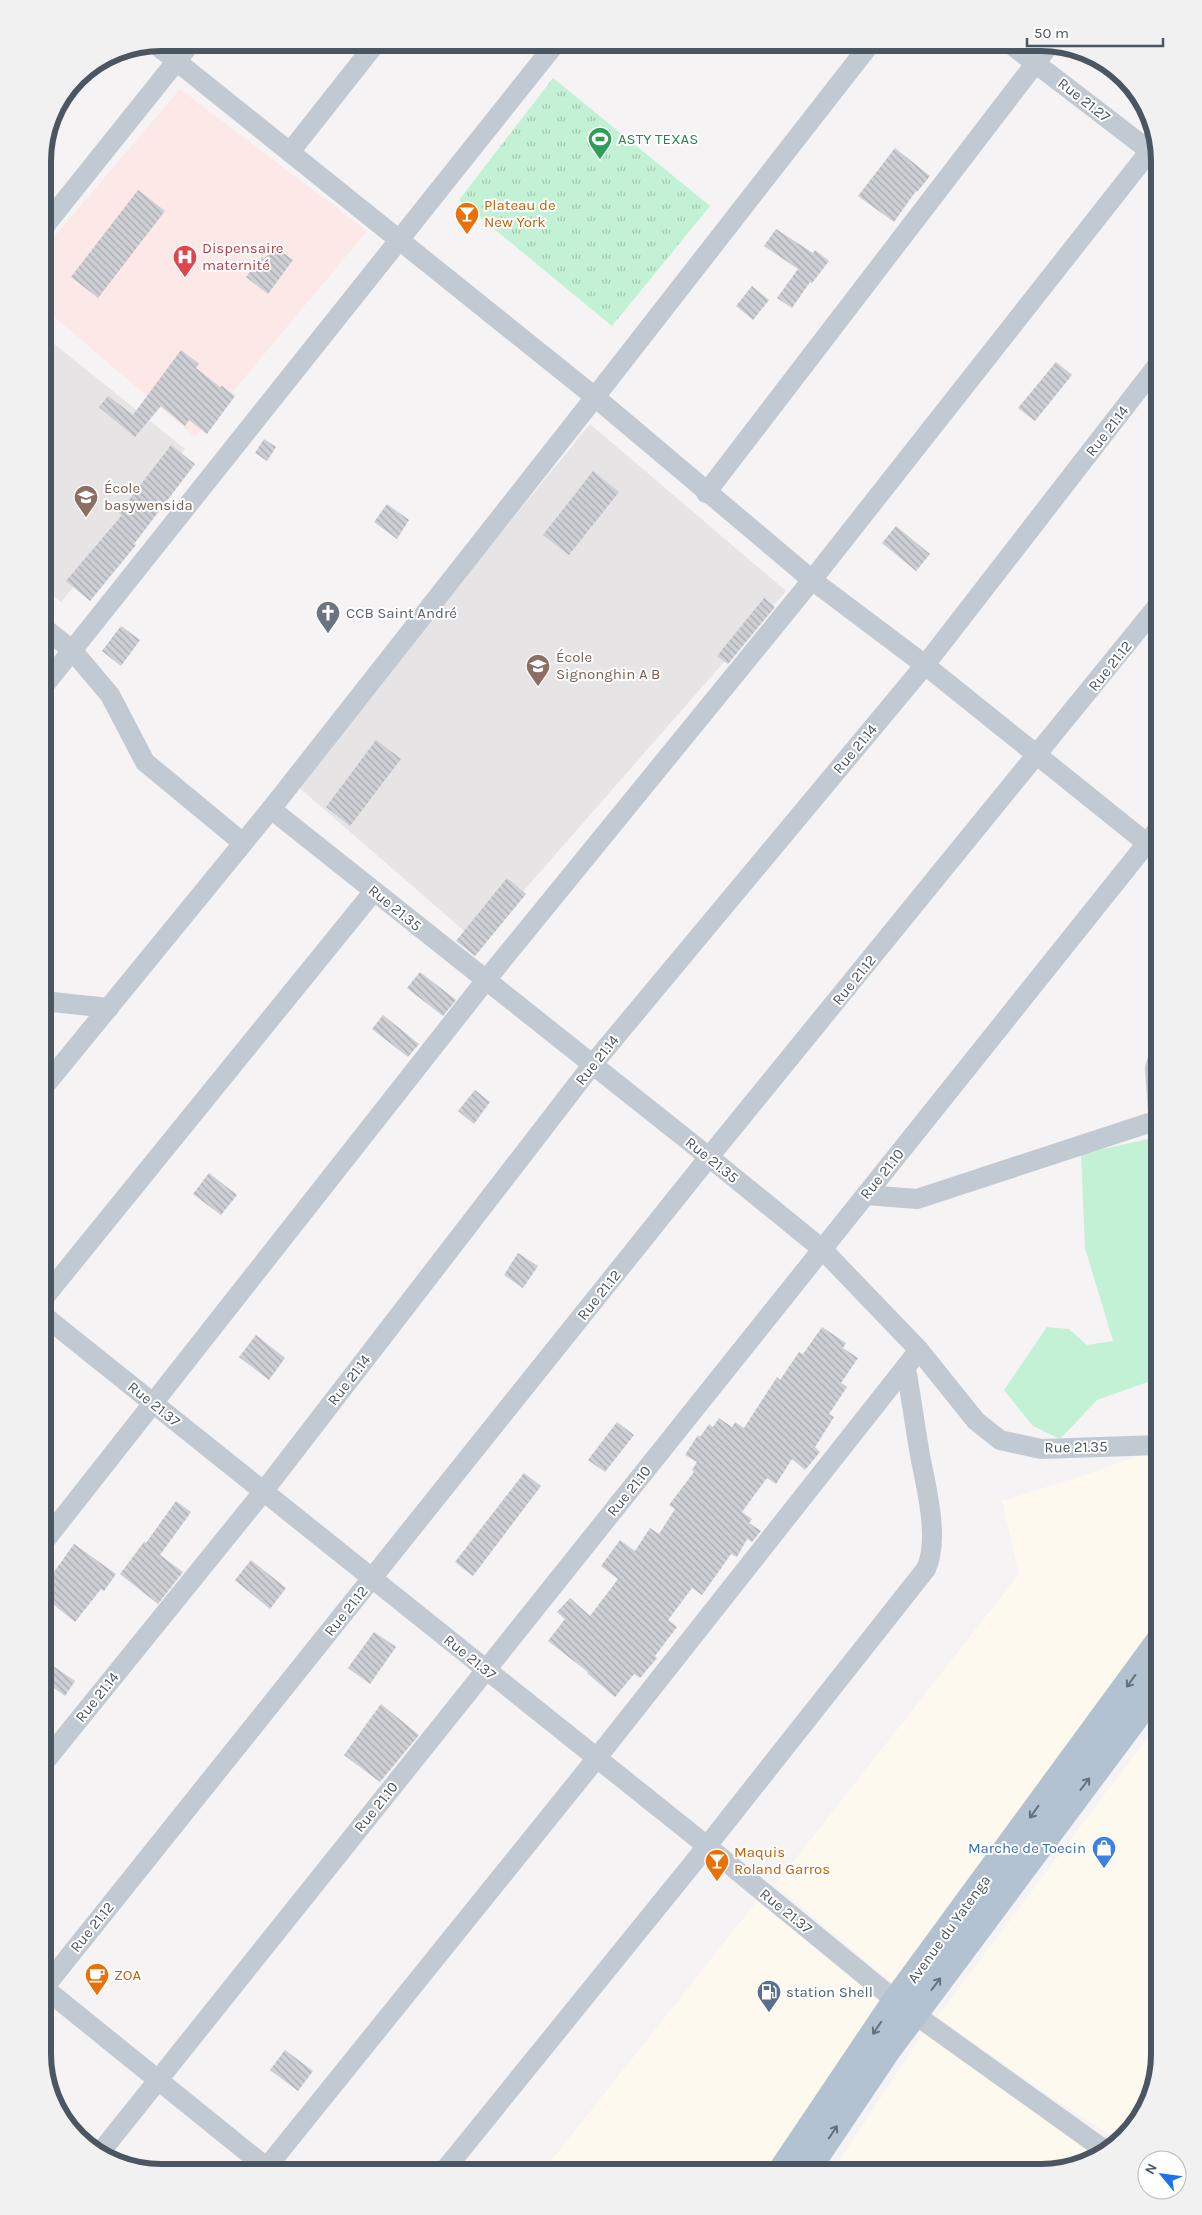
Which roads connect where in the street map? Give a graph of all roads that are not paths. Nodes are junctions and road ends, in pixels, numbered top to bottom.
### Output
1 (164, 51) edge
2 (184, 51) edge
3 (370, 51) edge
4 (550, 51) edge
5 (864, 51) edge
6 (1020, 51) edge
7 (1045, 51) edge
8 (176, 61) junction
9 (1036, 62) junction
10 (1150, 146) edge
11 (290, 152) junction
12 (1151, 156) edge
13 (51, 218) edge
14 (399, 240) junction
15 (1151, 375) edge
16 (595, 398) junction
17 (706, 493) junction
18 (812, 580) junction
19 (1151, 615) edge
20 (51, 633) edge
21 (72, 650) junction
22 (925, 665) junction
23 (51, 677) edge
24 (1038, 754) junction
25 (271, 808) junction
26 (243, 843) junction
27 (1151, 846) edge
28 (1151, 850) edge
29 (374, 891) junction
30 (486, 980) junction
31 (51, 1003) edge
32 (108, 1008) junction
33 (592, 1065) junction
34 (51, 1078) edge
35 (1151, 1125) edge
36 (709, 1157) junction
37 (866, 1195) junction
38 (822, 1249) junction
39 (51, 1289) edge
40 (51, 1321) edge
41 (919, 1350) junction
42 (906, 1368) junction
43 (152, 1403) junction
44 (1151, 1445) edge
45 (263, 1492) junction
46 (51, 1533) edge
47 (371, 1579) junction
48 (1151, 1655) edge
49 (486, 1670) junction
50 (1151, 1696) edge
51 (51, 1753) edge
52 (596, 1759) junction
53 (707, 1846) junction
54 (51, 1978) edge
55 (51, 1994) edge
56 (904, 2008) junction
57 (158, 2079) junction
58 (1099, 2147) edge
59 (104, 2148) edge
60 (259, 2164) edge
61 (273, 2164) edge
62 (449, 2164) edge
63 (786, 2164) edge
64 (811, 2164) edge

1 - 8 street
2 - 8 street
3 - 11 street
4 - 14 street
5 - 16 street
6 - 9 street, Rue 21.27
7 - 9 street
8 - 11 street
8 - 13 street
9 - 10 street, Rue 21.27
9 - 17 street
11 - 14 street
12 - 18 street
14 - 16 street
14 - 21 street
15 - 22 street, Rue 21.14
16 - 17 street
16 - 25 street
17 - 18 street
18 - 22 street
18 - 30 street
19 - 24 street, Rue 21.12
20 - 21 street
21 - 23 street
21 - 26 street
22 - 24 street
22 - 33 street, Rue 21.14
24 - 27 street
24 - 36 street, Rue 21.12
25 - 26 street
25 - 29 street, Rue 21.35
26 - 32 street
28 - 37 street, Rue 21.10
29 - 30 street, Rue 21.35
29 - 39 street
30 - 33 street, Rue 21.35
30 - 43 street
31 - 32 street
32 - 34 street
33 - 36 street, Rue 21.35
33 - 45 street, Rue 21.14
35 - 37 street
36 - 38 street, Rue 21.35
36 - 47 street, Rue 21.12
37 - 38 street, Rue 21.10
38 - 41 street, Rue 21.35
38 - 49 street, Rue 21.10
40 - 43 street, Rue 21.37
41 - 42 street
41 - 44 street, Rue 21.35
42 - 52 street
42 - 53 street
43 - 45 street, Rue 21.37
43 - 46 street
45 - 47 street, Rue 21.37
45 - 51 street, Rue 21.14
47 - 49 street, Rue 21.37
47 - 54 street, Rue 21.12
48 -> 56 main road, Avenue du Yatenga
49 - 52 street, Rue 21.37
49 - 57 street, Rue 21.10
56 -> 50 main road, Avenue du Yatenga
52 - 53 street, Rue 21.37
52 - 61 street
53 - 56 street, Rue 21.37
53 - 62 street
55 - 57 street
56 - 58 street, Rue 21.37
56 -> 63 main road, Avenue du Yatenga
64 -> 56 main road, Avenue du Yatenga
57 - 59 street, Rue 21.10
57 - 60 street

